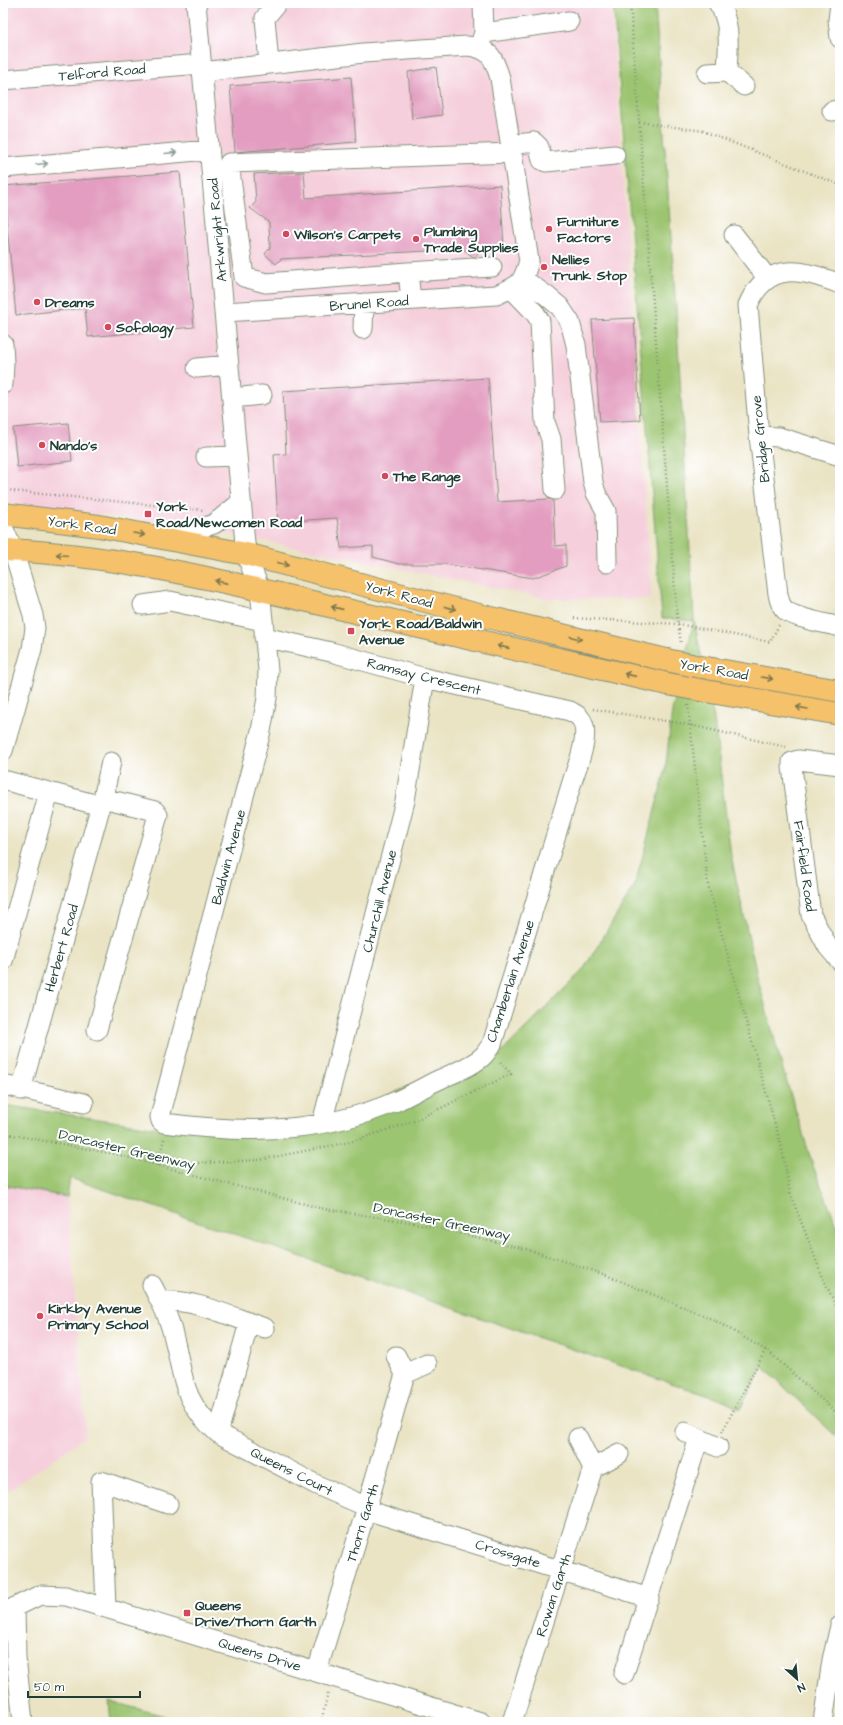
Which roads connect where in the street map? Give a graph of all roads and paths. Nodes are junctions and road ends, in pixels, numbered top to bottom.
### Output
1 (196, 3) edge
2 (277, 3) edge
3 (483, 3) edge
4 (630, 3) edge
5 (718, 3) edge
6 (840, 3) edge
7 (568, 21) dead end
8 (840, 38) edge
9 (481, 40) junction
10 (269, 64) junction
11 (202, 68) junction
12 (728, 72) junction
13 (707, 73) dead end
14 (3, 80) edge
15 (744, 86) dead end
16 (639, 122) junction
17 (511, 149) junction
18 (615, 155) dead end
19 (216, 160) junction
20 (3, 168) edge
21 (840, 185) edge
22 (734, 235) dead end
23 (492, 267) dead end
24 (408, 272) junction
25 (771, 277) junction
26 (518, 284) junction
27 (840, 284) edge
28 (411, 300) junction
29 (364, 303) junction
30 (224, 312) junction
31 (364, 329) dead end
32 (3, 344) edge
33 (229, 365) junction
34 (198, 368) dead end
35 (3, 384) edge
36 (262, 395) dead end
37 (232, 398) junction
38 (759, 436) junction
39 (237, 456) junction
40 (840, 456) edge
41 (206, 457) dead end
42 (555, 490) dead end
43 (241, 502) junction
44 (3, 514) edge
45 (3, 527) edge
46 (161, 538) junction
47 (8, 550) edge
48 (246, 554) junction
49 (607, 563) dead end
50 (260, 590) junction
51 (144, 605) dead end
52 (786, 611) junction
53 (678, 624) junction
54 (840, 627) edge
55 (264, 629) junction
56 (674, 653) junction
57 (425, 678) junction
58 (840, 691) edge
59 (696, 696) junction
60 (840, 714) edge
61 (575, 715) junction
62 (690, 725) junction
63 (3, 751) edge
64 (111, 762) dead end
65 (792, 762) junction
66 (840, 766) edge
67 (3, 780) edge
68 (49, 792) junction
69 (101, 802) junction
70 (3, 961) edge
71 (840, 961) edge
72 (97, 1030) dead end
73 (3, 1085) edge
74 (21, 1090) junction
75 (84, 1103) dead end
76 (164, 1122) junction
77 (322, 1123) junction
78 (3, 1133) edge
79 (157, 1164) junction
80 (840, 1314) edge
81 (766, 1349) junction
82 (396, 1356) dead end
83 (427, 1364) dead end
84 (405, 1374) junction
85 (840, 1416) edge
86 (218, 1433) junction
87 (578, 1438) dead end
88 (704, 1441) joint
89 (619, 1454) dead end
90 (593, 1468) junction
91 (168, 1504) dead end
92 (367, 1509) junction
93 (561, 1570) junction
94 (649, 1598) junction
95 (106, 1608) junction
96 (9, 1610) edge
97 (840, 1626) edge
98 (325, 1674) junction
99 (624, 1674) dead end
100 (23, 1722) edge
101 (321, 1722) edge
102 (481, 1722) edge
103 (512, 1722) edge
104 (823, 1722) edge

1 - 11 street, Arkwright Road
2 - 10 street
3 - 9 street
4 - 16 path
5 - 12 street
6 - 8 street
7 - 9 street
9 - 10 street, Telford Road
9 - 17 street
10 - 11 street, Telford Road
11 - 14 street, Telford Road
11 - 19 street, Arkwright Road
12 - 13 street
12 - 15 street
16 - 21 path
16 - 53 path
17 - 18 street
17 - 19 street
17 - 26 street
20 -> 19 street
19 - 24 street
19 - 30 street, Arkwright Road
22 - 25 street
23 - 24 street
24 - 28 street
25 - 27 street
25 - 38 street, Bridge Grove
26 - 28 street, Brunel Road
26 - 42 street
26 - 49 street
28 - 29 street, Brunel Road
29 - 30 street, Brunel Road
29 - 31 street
30 - 33 street, Arkwright Road
32 - 35 street
33 - 34 street
33 - 37 street, Arkwright Road
36 - 37 street
37 - 39 street, Arkwright Road
38 - 40 street
38 - 52 street, Bridge Grove
39 - 41 street
39 - 43 street, Arkwright Road
43 - 46 street
43 - 48 street, Arkwright Road
44 -> 46 highway, York Road
45 - 47 street
46 - 48 highway, York Road
50 -> 47 highway, York Road
47 - 63 street
48 - 50 street, Arkwright Road
48 -> 56 highway, York Road
50 - 55 street, Baldwin Avenue
59 -> 50 highway, York Road, bridge
51 - 55 street, Ramsay Crescent
52 - 53 path
52 - 54 street
53 - 56 path
55 - 57 street, Ramsay Crescent
55 - 76 street, Baldwin Avenue
56 -> 58 highway, York Road, bridge
57 - 61 street, Ramsay Crescent
57 - 77 street, Churchill Avenue
60 -> 59 highway, York Road
59 - 62 path
61 - 62 path
61 - 77 street, Chamberlain Avenue
62 - 65 path
62 - 80 path
64 - 69 street, Herbert Road
65 - 66 street
65 - 71 street, Fairfield Road
67 - 68 street
68 - 69 street
68 - 70 street
69 - 72 street
69 - 74 street, Herbert Road
73 - 74 street
74 - 75 street
76 - 77 street, Chamberlain Avenue
76 - 79 path
78 - 79 path, Doncaster Greenway
79 - 81 path, Doncaster Greenway
81 - 85 path, Doncaster Greenway
81 - 88 path
82 - 84 street
83 - 84 street
84 - 92 street, Thorn Garth
86 - 86 street, Queens Court
86 - 92 street, Queens Court
87 - 90 street
88 - 94 street
89 - 90 street
90 - 93 street, Rowan Garth
91 - 95 street
92 - 93 street, Crossgate
92 - 98 street, Thorn Garth
93 - 94 street, Crossgate
93 - 103 street, Rowan Garth
94 - 99 street
95 - 96 street, Queens Drive
95 - 98 street, Queens Drive
96 - 100 street
97 - 104 street
98 - 101 path
98 - 102 street, Queens Drive

